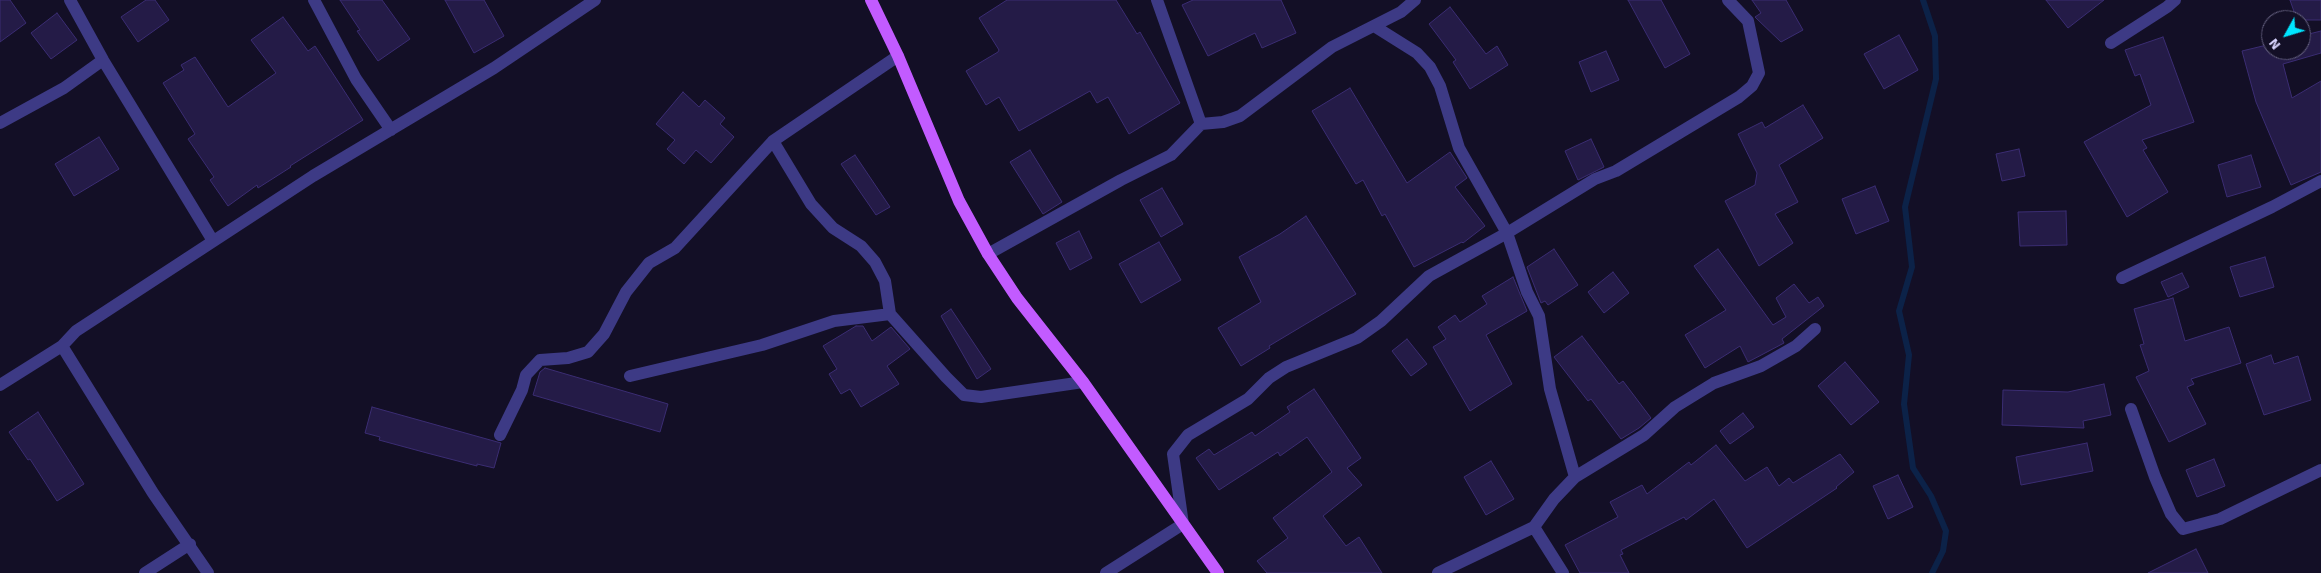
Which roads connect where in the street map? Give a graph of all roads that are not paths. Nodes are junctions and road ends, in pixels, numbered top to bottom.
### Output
1 (70, 0) edge
2 (314, 0) edge
3 (594, 0) edge
4 (871, 0) edge
5 (1157, 0) edge
6 (1415, 0) edge
7 (1728, 0) edge
8 (2175, 0) edge
9 (1374, 26) junction
10 (2112, 43) dead end
11 (898, 56) junction
12 (103, 60) junction
13 (0, 124) edge
14 (1201, 124) junction
15 (391, 130) junction
16 (773, 141) junction
17 (2321, 181) edge
18 (1506, 233) junction
19 (213, 241) junction
20 (988, 254) junction
21 (2122, 278) dead end
22 (890, 314) junction
23 (1815, 329) dead end
24 (62, 346) junction
25 (630, 376) dead end
26 (1083, 382) junction
27 (0, 385) edge
28 (2132, 409) dead end
29 (500, 435) dead end
30 (2321, 470) edge
31 (1575, 477) junction
32 (1183, 524) junction
33 (1534, 527) junction
34 (190, 544) junction
35 (144, 573) edge
36 (208, 573) edge
37 (1106, 573) edge
38 (1218, 573) edge
39 (1438, 573) edge
40 (1563, 573) edge

1 - 12 street
2 - 15 street
3 - 15 street
4 - 11 main road
5 - 14 street
6 - 9 street
7 - 18 street
8 - 10 street
9 - 14 street
9 - 18 street
11 - 16 street
11 - 20 main road
12 - 13 street
12 - 19 street
14 - 20 street
15 - 19 street
16 - 22 street
16 - 29 street
17 - 21 street
18 - 31 street
18 - 32 street
19 - 24 street
20 - 26 main road
22 - 25 street
22 - 26 street
23 - 31 street
24 - 27 street
24 - 34 street
26 - 32 main road
28 - 30 street
31 - 33 street
32 - 37 street
32 - 38 main road
33 - 39 street
33 - 40 street
34 - 35 street
34 - 36 street

